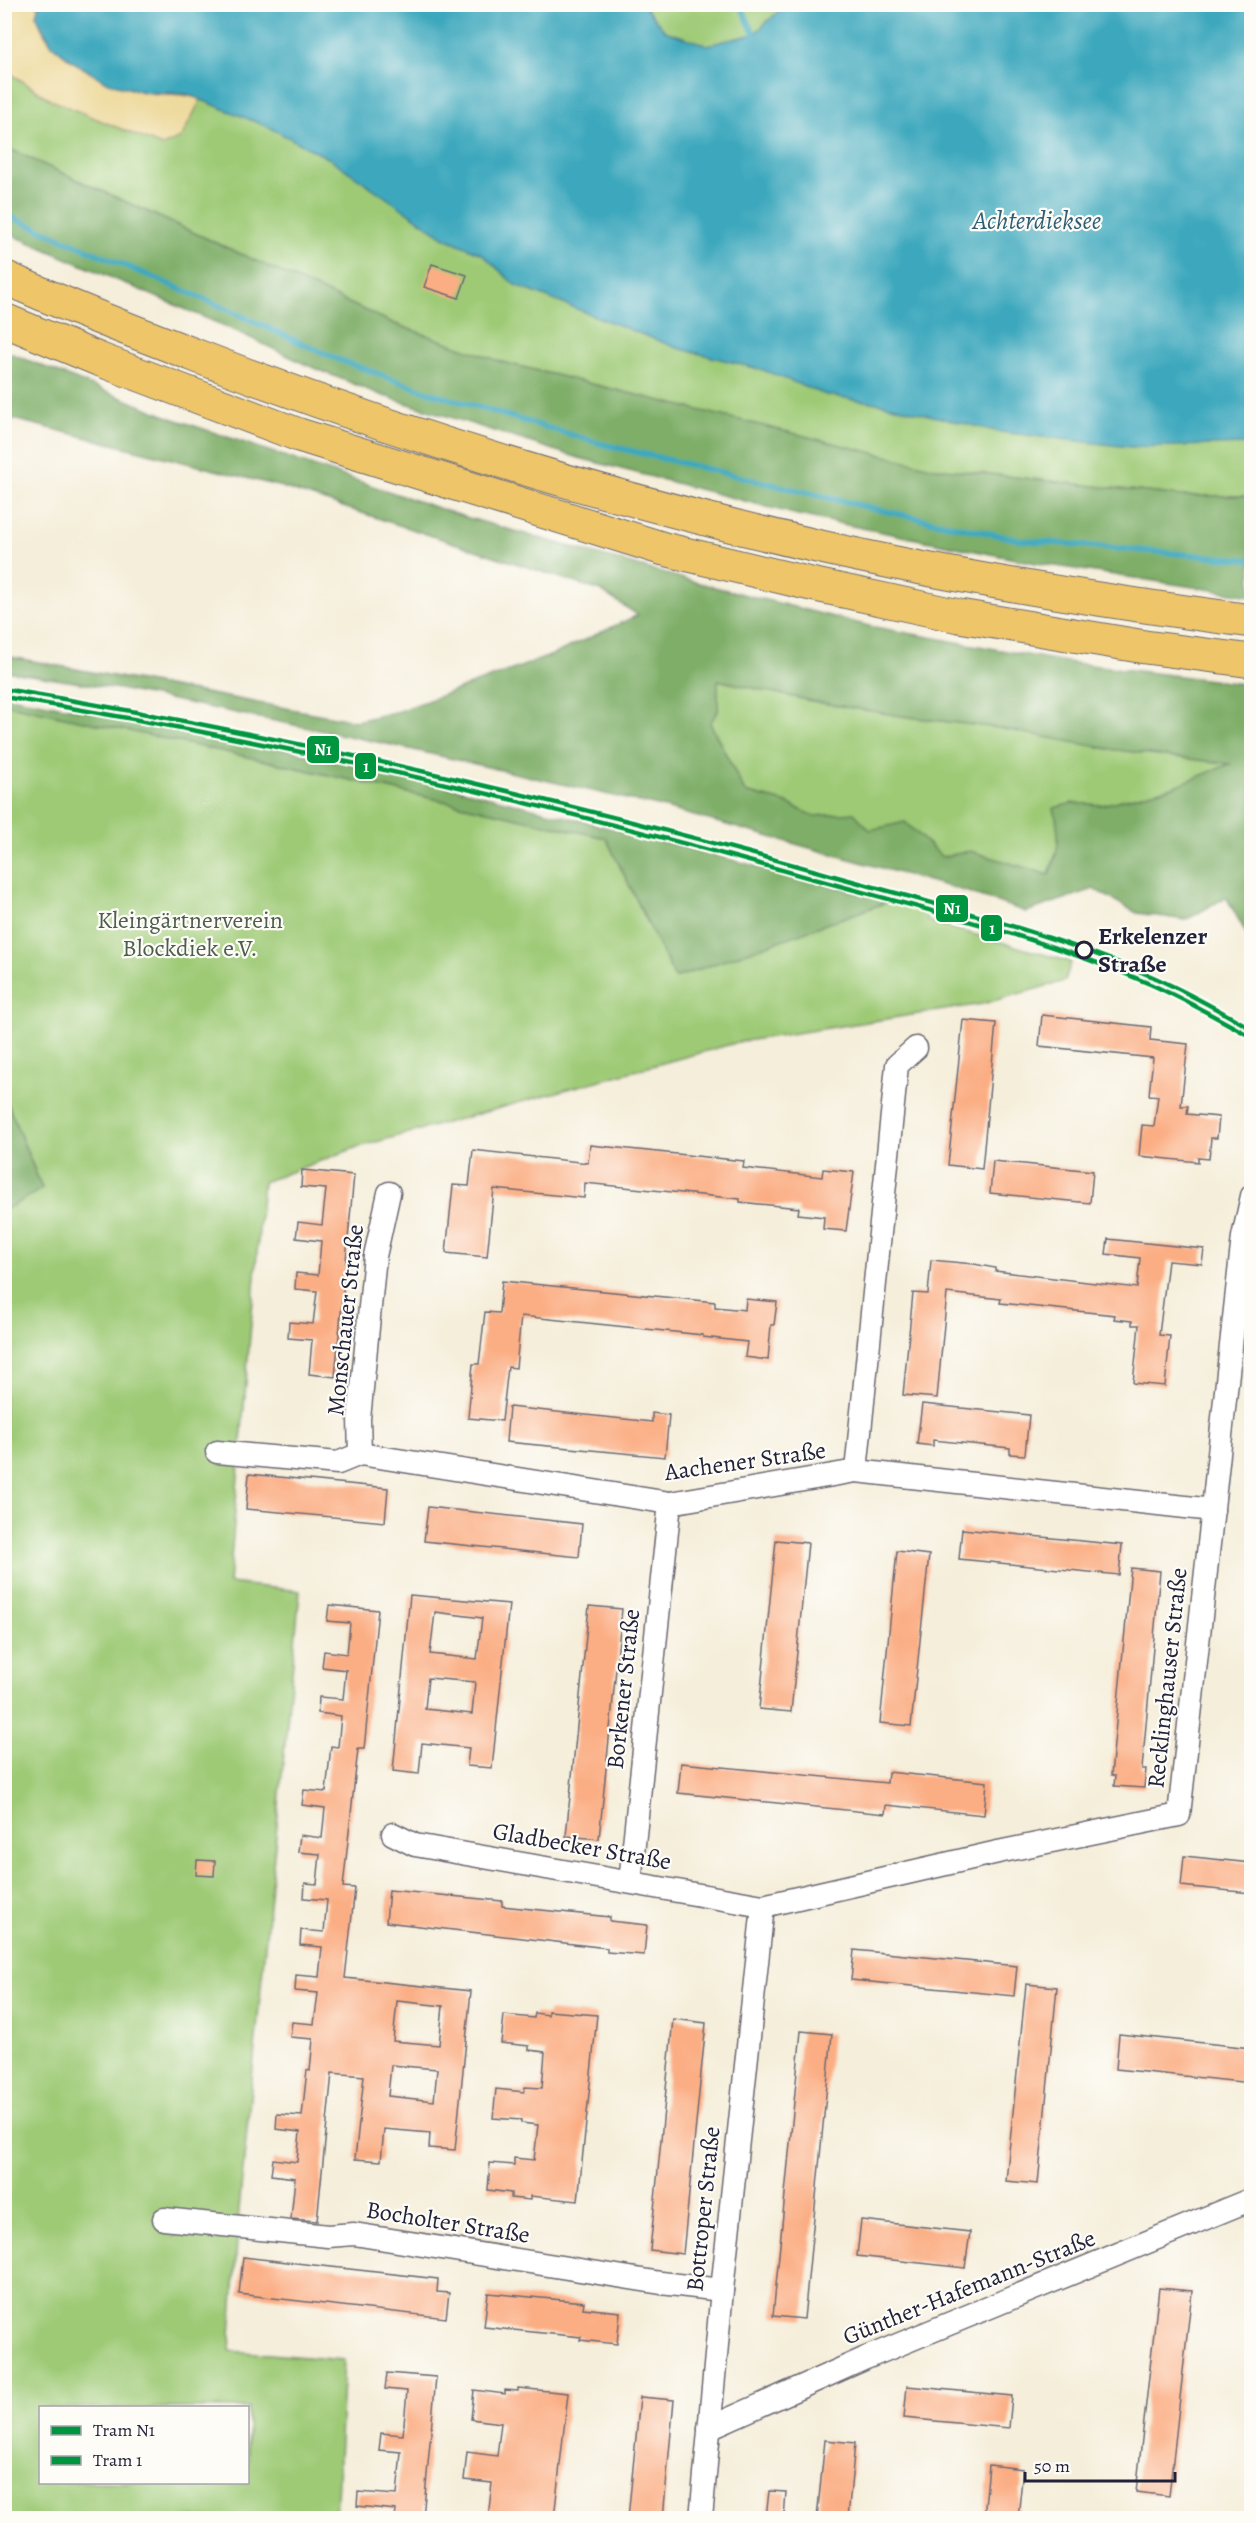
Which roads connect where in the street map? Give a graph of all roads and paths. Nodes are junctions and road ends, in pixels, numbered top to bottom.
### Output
1 (4, 277) edge
2 (4, 320) edge
3 (1251, 621) edge
4 (1251, 661) edge
5 (916, 1048) dead end
6 (389, 1193) dead end
7 (1251, 1196) edge
8 (216, 1452) dead end
9 (360, 1454) junction
10 (856, 1472) junction
11 (670, 1503) junction
12 (1213, 1510) junction
13 (393, 1834) dead end
14 (630, 1882) junction
15 (763, 1906) junction
16 (1251, 2199) edge
17 (164, 2219) dead end
18 (722, 2290) junction
19 (709, 2428) junction
20 (701, 2518) edge

1 - 3 highway
2 - 4 highway
5 - 10 street
6 - 9 street, Monschauer Straße
7 - 12 street, Recklinghauser Straße
8 - 9 street, Aachener Straße
9 - 11 street, Aachener Straße
10 - 11 street, Aachener Straße
10 - 12 street, Aachener Straße
11 - 14 street, Borkener Straße
12 - 15 street, Recklinghauser Straße
13 - 14 street, Gladbecker Straße
14 - 15 street, Gladbecker Straße
15 - 18 street, Bottroper Straße
16 - 19 street, Günther-Hafemann-Straße
17 - 18 street, Bocholter Straße
18 - 19 street, Bottroper Straße
19 - 20 street, Bottroper Straße

